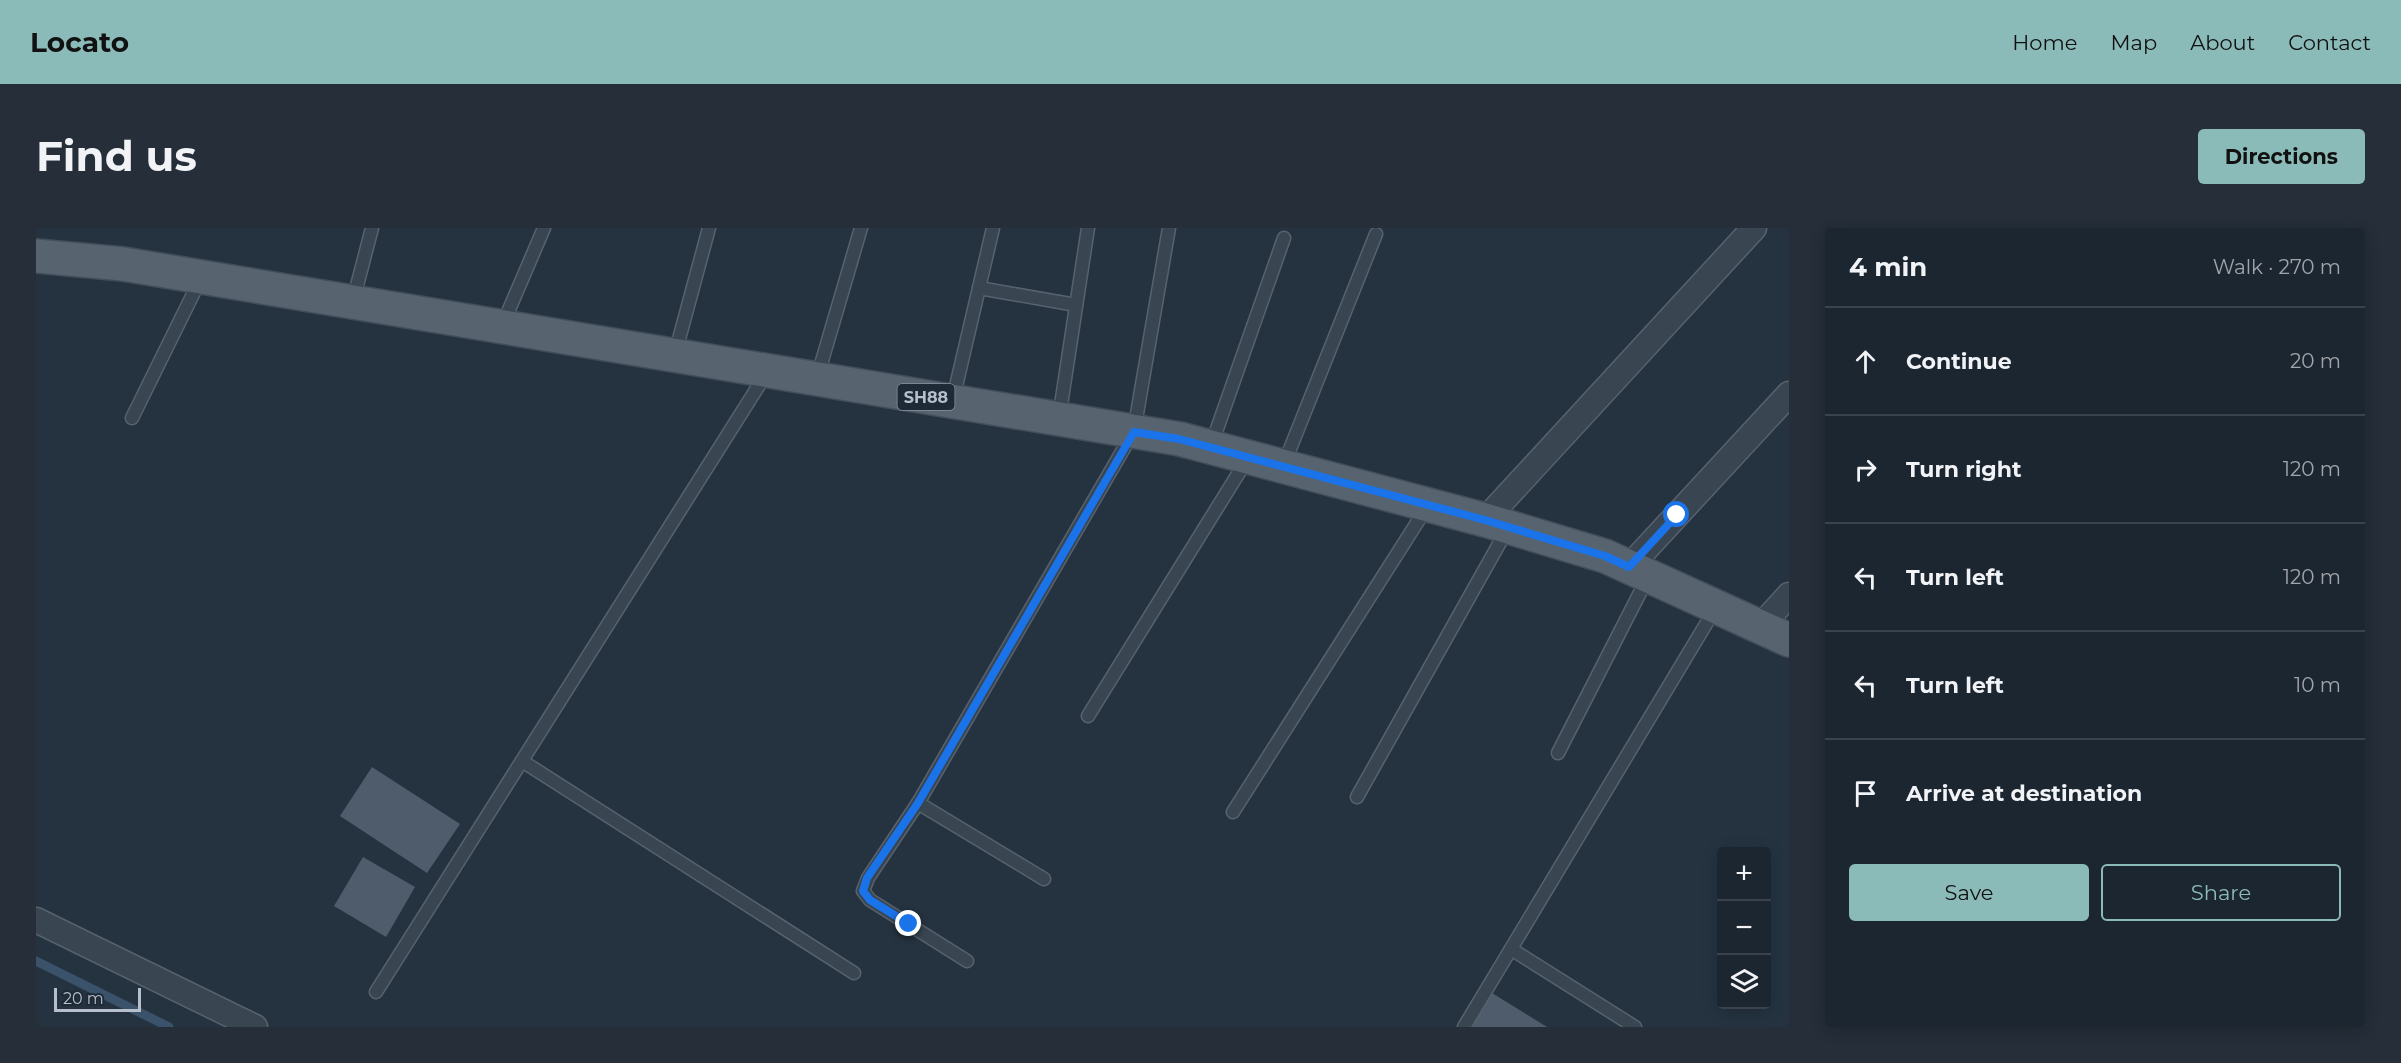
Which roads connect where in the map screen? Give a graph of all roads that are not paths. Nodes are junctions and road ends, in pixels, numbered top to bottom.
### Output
1 (372, 228) edge
2 (544, 228) edge
3 (709, 228) edge
4 (861, 228) edge
5 (993, 228) edge
6 (1088, 228) edge
7 (1168, 228) edge
8 (1755, 228) edge
9 (1376, 234) dead end
10 (1284, 238) dead end
11 (36, 256) edge
12 (202, 277) junction
13 (979, 288) junction
14 (353, 302) junction
15 (1077, 305) junction
16 (502, 327) junction
17 (675, 355) junction
18 (768, 371) junction
19 (816, 379) junction
20 (1789, 394) edge
21 (953, 401) junction
22 (132, 418) dead end
23 (1059, 419) junction
24 (1134, 432) junction
25 (1211, 447) junction
26 (1249, 458) junction
27 (1283, 466) junction
28 (1429, 505) junction
29 (1497, 523) junction
30 (1639, 571) junction
31 (1789, 595) edge
32 (1716, 606) junction
33 (1775, 633) edge
34 (1088, 716) dead end
35 (1558, 753) dead end
36 (522, 761) junction
37 (1357, 797) dead end
38 (918, 803) junction
39 (1233, 812) dead end
40 (1044, 879) dead end
41 (36, 920) edge
42 (1511, 949) junction
43 (967, 961) dead end
44 (854, 973) dead end
45 (375, 992) dead end
46 (255, 1027) edge
47 (1464, 1027) edge
48 (1635, 1027) edge

1 - 14 lane
2 - 16 lane
3 - 17 lane
4 - 19 lane
5 - 13 lane
6 - 15 lane
7 - 24 lane
8 - 29 street
9 - 27 lane
10 - 25 lane
11 - 12 main road, SH88
12 - 14 main road, SH88
12 - 22 lane
13 - 15 lane
13 - 21 lane
14 - 16 main road, SH88
15 - 23 lane
16 - 17 main road, SH88
17 - 18 main road, SH88
18 - 19 main road, SH88
18 - 36 lane
19 - 21 main road, SH88
20 - 30 street
21 - 23 main road, SH88
23 - 24 main road, SH88
24 - 25 main road, SH88
24 - 38 lane
25 - 26 main road, SH88
26 - 27 main road, SH88
26 - 34 lane
27 - 28 main road, SH88
28 - 29 main road, SH88
28 - 39 lane
29 - 30 main road, SH88
29 - 37 lane
30 - 32 main road, SH88
30 - 35 lane
31 - 33 street
32 - 33 main road, SH88
32 - 42 lane
36 - 44 lane
36 - 45 lane
38 - 40 lane
38 - 43 lane
41 - 46 street
42 - 47 lane
42 - 48 lane

